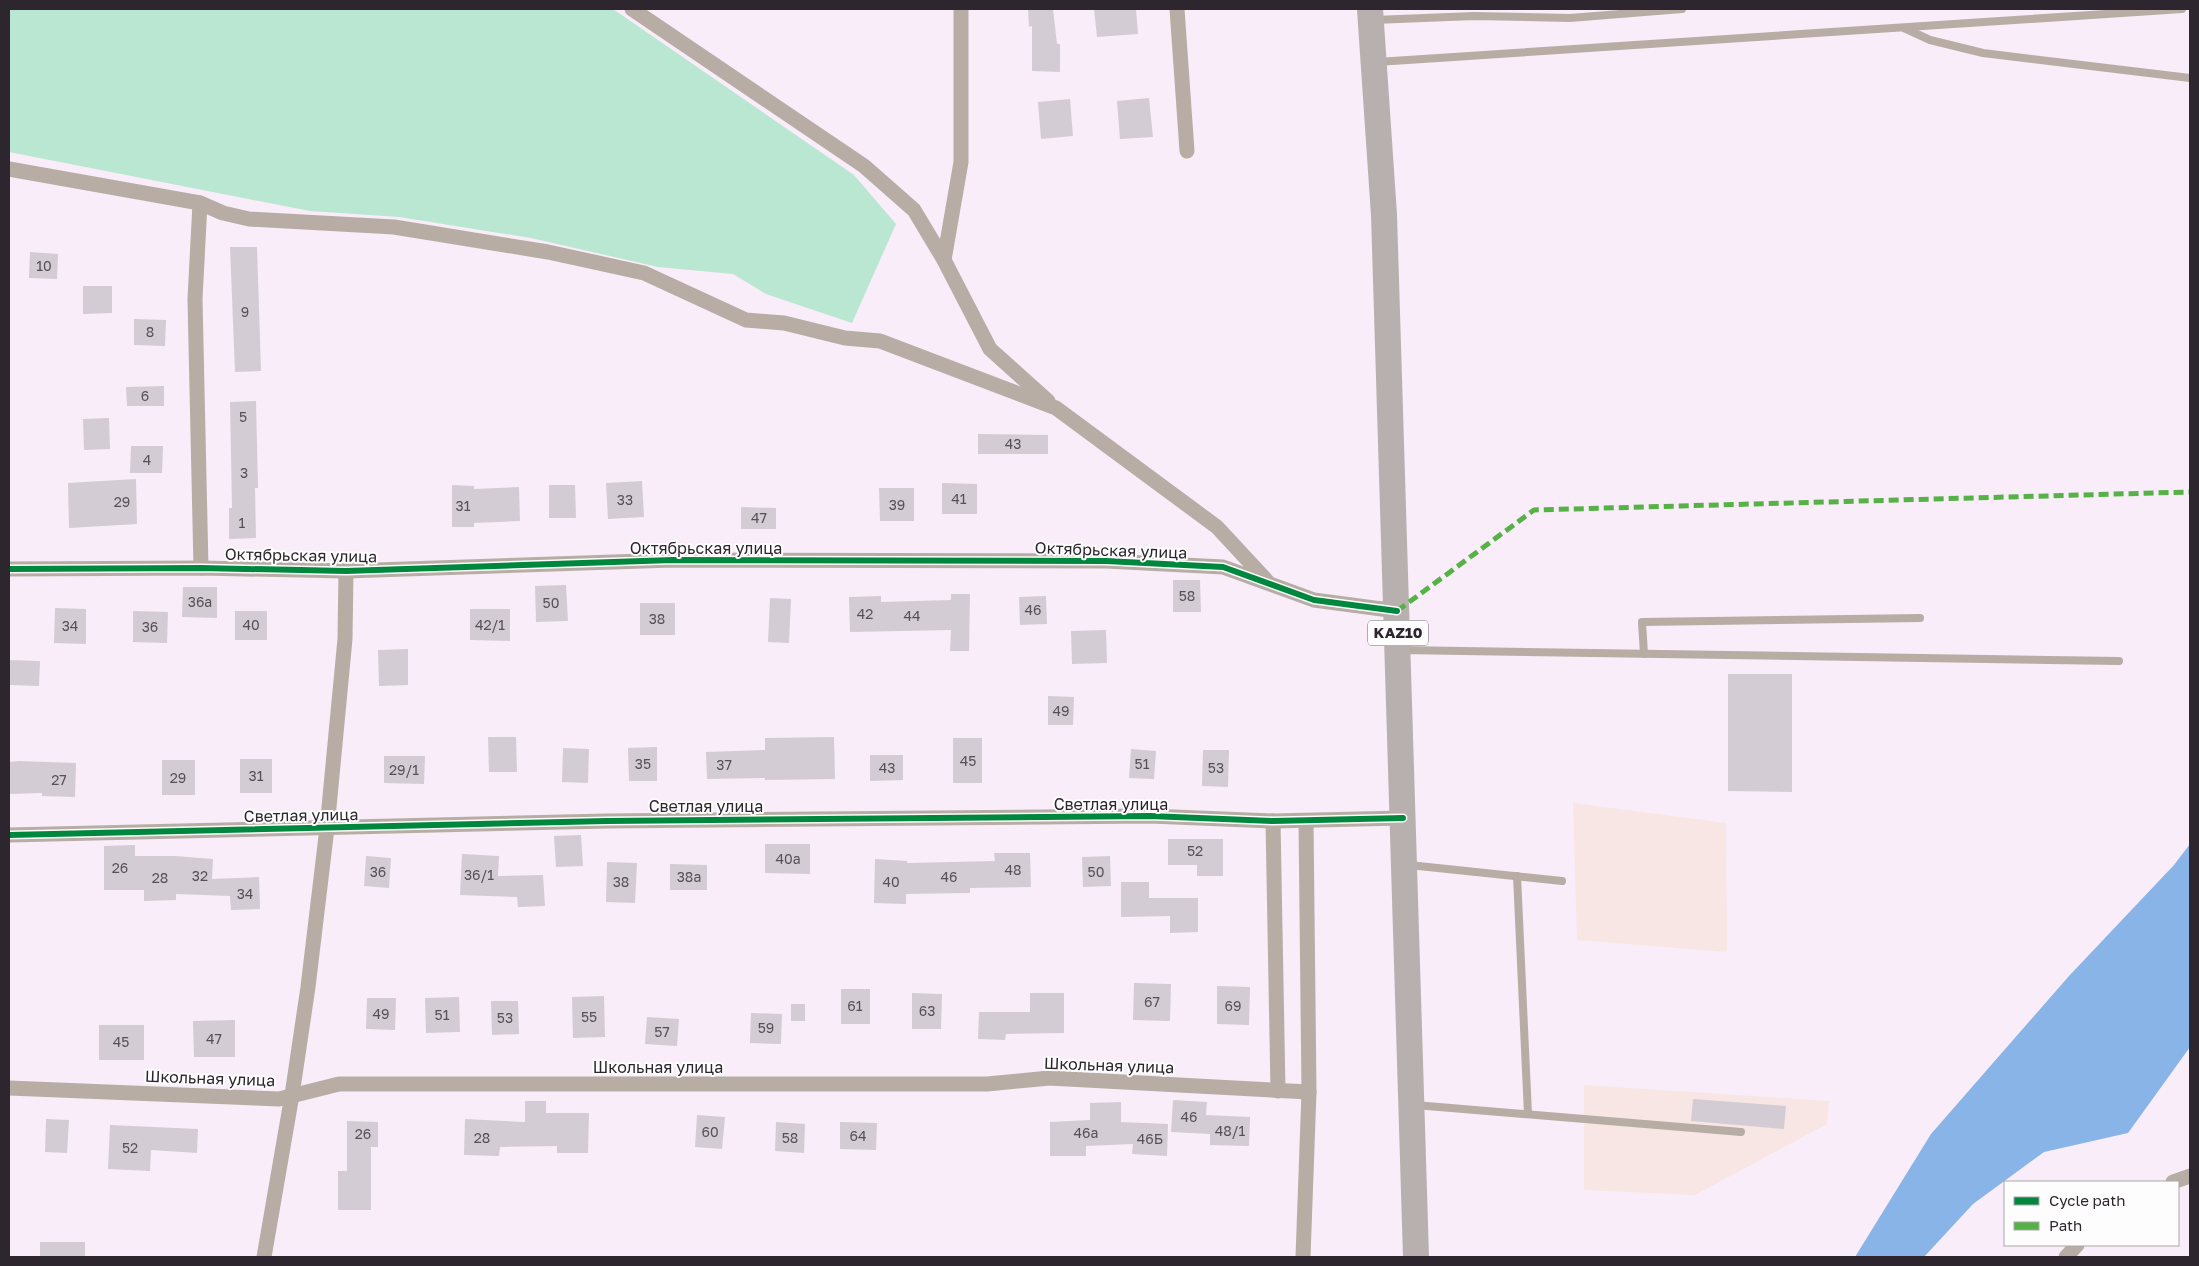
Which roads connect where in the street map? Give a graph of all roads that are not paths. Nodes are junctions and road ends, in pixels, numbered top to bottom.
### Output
1 (632, 9) edge
2 (961, 9) edge
3 (1177, 9) edge
4 (1682, 9) edge
5 (2042, 9) edge
6 (2182, 9) edge
7 (2132, 10) edge
8 (1474, 12) edge
9 (1371, 14) edge
10 (2043, 18) junction
11 (1902, 27) junction
12 (1375, 62) junction
13 (2190, 78) edge
14 (1187, 151) dead end
15 (9, 169) edge
16 (200, 203) junction
17 (944, 260) junction
18 (1056, 408) junction
19 (200, 568) junction
20 (9, 569) edge
21 (346, 571) junction
22 (1270, 584) junction
23 (1397, 611) junction
24 (1920, 618) dead end
25 (1398, 650) junction
26 (1644, 654) junction
27 (2119, 661) dead end
28 (1403, 818) junction
29 (1273, 821) junction
30 (1306, 821) junction
31 (327, 828) junction
32 (9, 835) edge
33 (1404, 864) junction
34 (1517, 876) junction
35 (1562, 881) dead end
36 (9, 1088) edge
37 (1278, 1091) junction
38 (1309, 1092) junction
39 (292, 1095) junction
40 (1410, 1104) junction
41 (1528, 1114) junction
42 (1741, 1132) dead end
43 (2190, 1176) edge
44 (2175, 1181) edge
45 (2076, 1246) edge
46 (264, 1257) edge
47 (1303, 1257) edge
48 (1416, 1257) edge
49 (2066, 1257) edge

1 - 17 street
2 - 17 street
3 - 14 street
4 - 8 lane
5 - 10 lane
6 - 7 lane
7 - 10 lane
8 - 9 lane
9 - 12 highway, KAZ10
10 - 11 lane
11 - 12 lane
11 - 13 lane
12 - 23 highway, KAZ10
15 - 16 street
16 - 18 street
16 - 19 street
17 - 18 street
18 - 22 street
19 - 20 street, Октябрьская улица
19 - 21 street, Октябрьская улица
21 - 22 street, Октябрьская улица
21 - 31 street
22 - 23 street, Октябрьская улица
23 - 25 highway, KAZ10
24 - 26 lane
25 - 26 lane
25 - 28 highway, KAZ10
26 - 27 lane
28 - 30 street, Светлая улица
28 - 33 highway, KAZ10
29 - 30 street, Светлая улица
29 - 31 street, Светлая улица
29 - 37 street
30 - 38 street
31 - 32 street, Светлая улица
31 - 39 street
33 - 34 lane
33 - 40 highway, KAZ10
34 - 35 lane
34 - 41 lane
36 - 39 street, Школьная улица
37 - 38 street, Школьная улица
37 - 39 street, Школьная улица
38 - 47 street
39 - 46 street
40 - 41 lane
40 - 48 highway, KAZ10
41 - 42 lane
43 - 44 street
45 - 49 street

